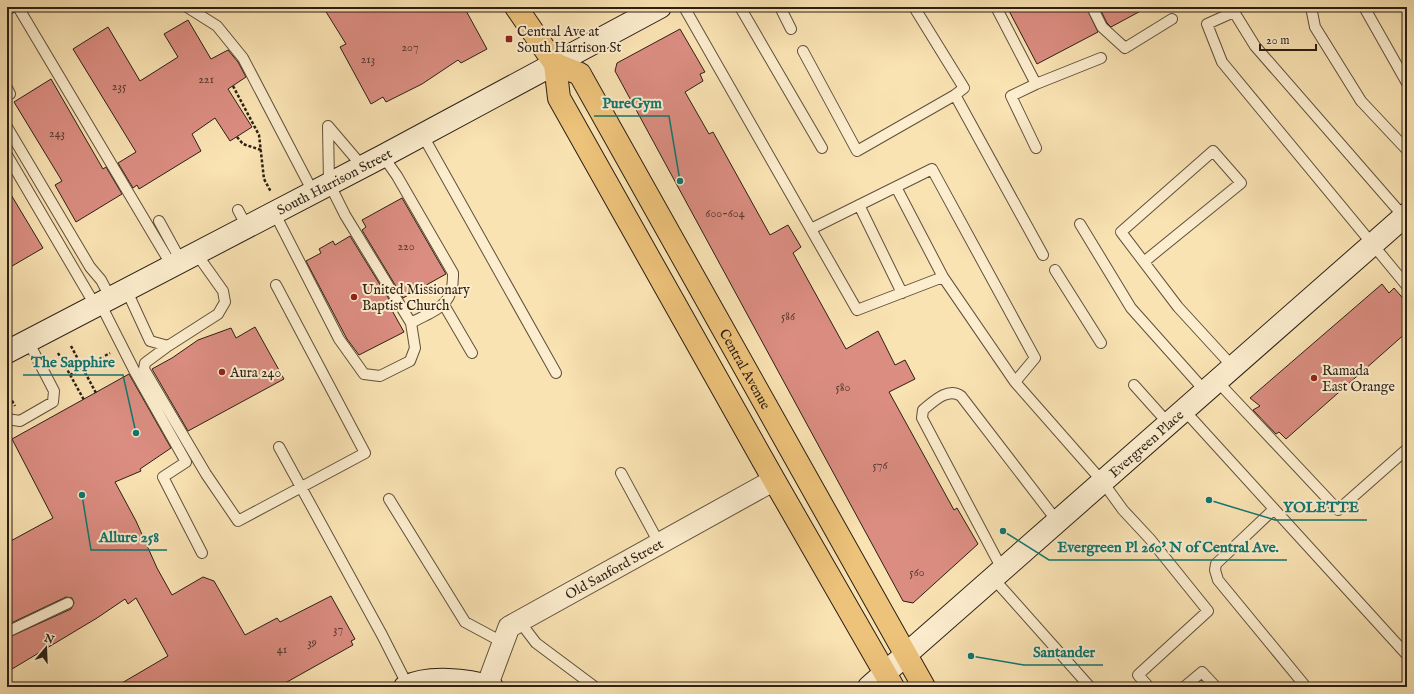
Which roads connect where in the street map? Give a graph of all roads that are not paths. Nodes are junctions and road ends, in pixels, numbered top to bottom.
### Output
1 (12, 7) edge
2 (18, 7) edge
3 (187, 7) edge
4 (516, 7) edge
5 (660, 7) edge
6 (684, 7) edge
7 (740, 7) edge
8 (780, 7) edge
9 (914, 7) edge
10 (996, 7) edge
11 (1092, 7) edge
12 (1311, 7) edge
13 (1364, 7) edge
14 (7, 10) edge
15 (1172, 20) dead end
16 (791, 28) dead end
17 (803, 51) dead end
18 (1101, 58) dead end
19 (555, 64) junction
20 (1407, 83) edge
21 (1036, 84) junction
22 (955, 94) junction
23 (7, 127) edge
24 (422, 134) junction
25 (822, 148) dead end
26 (1036, 148) dead end
27 (1407, 150) edge
28 (7, 155) edge
29 (383, 156) junction
30 (362, 166) junction
31 (896, 187) junction
32 (321, 188) junction
33 (274, 204) junction
34 (859, 205) junction
35 (1406, 216) edge
36 (159, 221) dead end
37 (1080, 224) dead end
38 (811, 230) junction
39 (1372, 245) junction
40 (1043, 255) dead end
41 (183, 260) junction
42 (1145, 261) junction
43 (1055, 270) dead end
44 (943, 277) junction
45 (276, 285) dead end
46 (1407, 286) edge
47 (902, 293) junction
48 (108, 299) junction
49 (444, 305) junction
50 (411, 323) junction
51 (28, 341) junction
52 (1101, 343) dead end
53 (168, 346) junction
54 (7, 352) edge
55 (472, 353) dead end
56 (1233, 367) junction
57 (556, 373) dead end
58 (1015, 382) junction
59 (1134, 385) dead end
60 (1211, 386) junction
61 (1176, 417) junction
62 (7, 419) edge
63 (279, 447) dead end
64 (1407, 449) edge
65 (620, 473) dead end
66 (774, 480) junction
67 (1102, 482) junction
68 (301, 487) junction
69 (390, 499) dead end
70 (1274, 509) junction
71 (1057, 521) junction
72 (659, 543) junction
73 (202, 553) dead end
74 (998, 574) junction
75 (68, 603) dead end
76 (520, 622) junction
77 (7, 632) edge
78 (504, 643) junction
79 (1407, 655) edge
80 (905, 656) junction
81 (890, 680) edge
82 (406, 686) edge
83 (490, 686) edge
84 (595, 687) edge
85 (870, 687) edge
86 (924, 687) edge
87 (1090, 687) edge
88 (1149, 687) edge
89 (1184, 687) edge
90 (1216, 687) edge
91 (1306, 687) edge

1 - 14 lane
2 - 41 lane
3 - 32 lane
4 - 19 main road
5 - 19 main road, South Harrison Street
6 - 38 lane
7 - 25 lane
8 - 16 lane
9 - 22 lane
10 - 21 lane
11 - 15 lane
12 - 27 lane
13 - 20 lane
17 - 22 lane
18 - 21 lane
19 - 24 main road, South Harrison Street
19 - 66 main road
19 - 80 main road, Central Avenue
21 - 26 lane
22 - 40 lane
23 - 48 lane
24 - 29 main road, South Harrison Street
24 - 57 lane
28 - 48 lane
29 - 30 main road, South Harrison Street
29 - 49 lane
30 - 32 main road, South Harrison Street
30 - 32 lane
31 - 34 lane
31 - 44 lane
31 - 58 lane
32 - 33 main road, South Harrison Street
32 - 50 lane
33 - 41 main road, South Harrison Street
33 - 50 lane
34 - 38 lane
34 - 47 lane
35 - 39 main road, Evergreen Place
35 - 39 lane
36 - 41 lane
37 - 60 lane
38 - 47 lane
39 - 46 lane
39 - 56 main road, Evergreen Place
41 - 48 main road, South Harrison Street
41 - 53 lane
42 - 42 lane
42 - 56 lane
43 - 52 lane
44 - 47 lane
44 - 58 lane
45 - 68 lane
48 - 51 main road, South Harrison Street
48 - 53 lane
48 - 73 lane
49 - 50 lane
49 - 55 lane
51 - 54 main road, South Harrison Street
51 - 62 lane
53 - 68 lane
56 - 60 main road, Evergreen Place
58 - 67 lane
59 - 61 lane
60 - 61 main road, Evergreen Place
60 - 64 lane
61 - 67 main road, Evergreen Place
61 - 70 lane
63 - 68 lane
65 - 72 lane
66 - 72 street, Old Sanford Street
66 - 81 main road
67 - 71 main road, Evergreen Place
67 - 88 lane
68 - 82 lane
69 - 78 lane
70 - 79 lane
70 - 91 lane
71 - 74 main road, Evergreen Place
71 - 74 lane
72 - 76 street, Old Sanford Street
74 - 80 main road, Evergreen Place
74 - 87 lane
75 - 77 lane
76 - 78 street, Old Sanford Street
76 - 84 lane
78 - 83 street, Old Sanford Street
80 - 81 main road, Evergreen Place
80 - 86 main road, Central Avenue
81 - 85 main road, Evergreen Place
82 - 83 main road
89 - 90 lane

